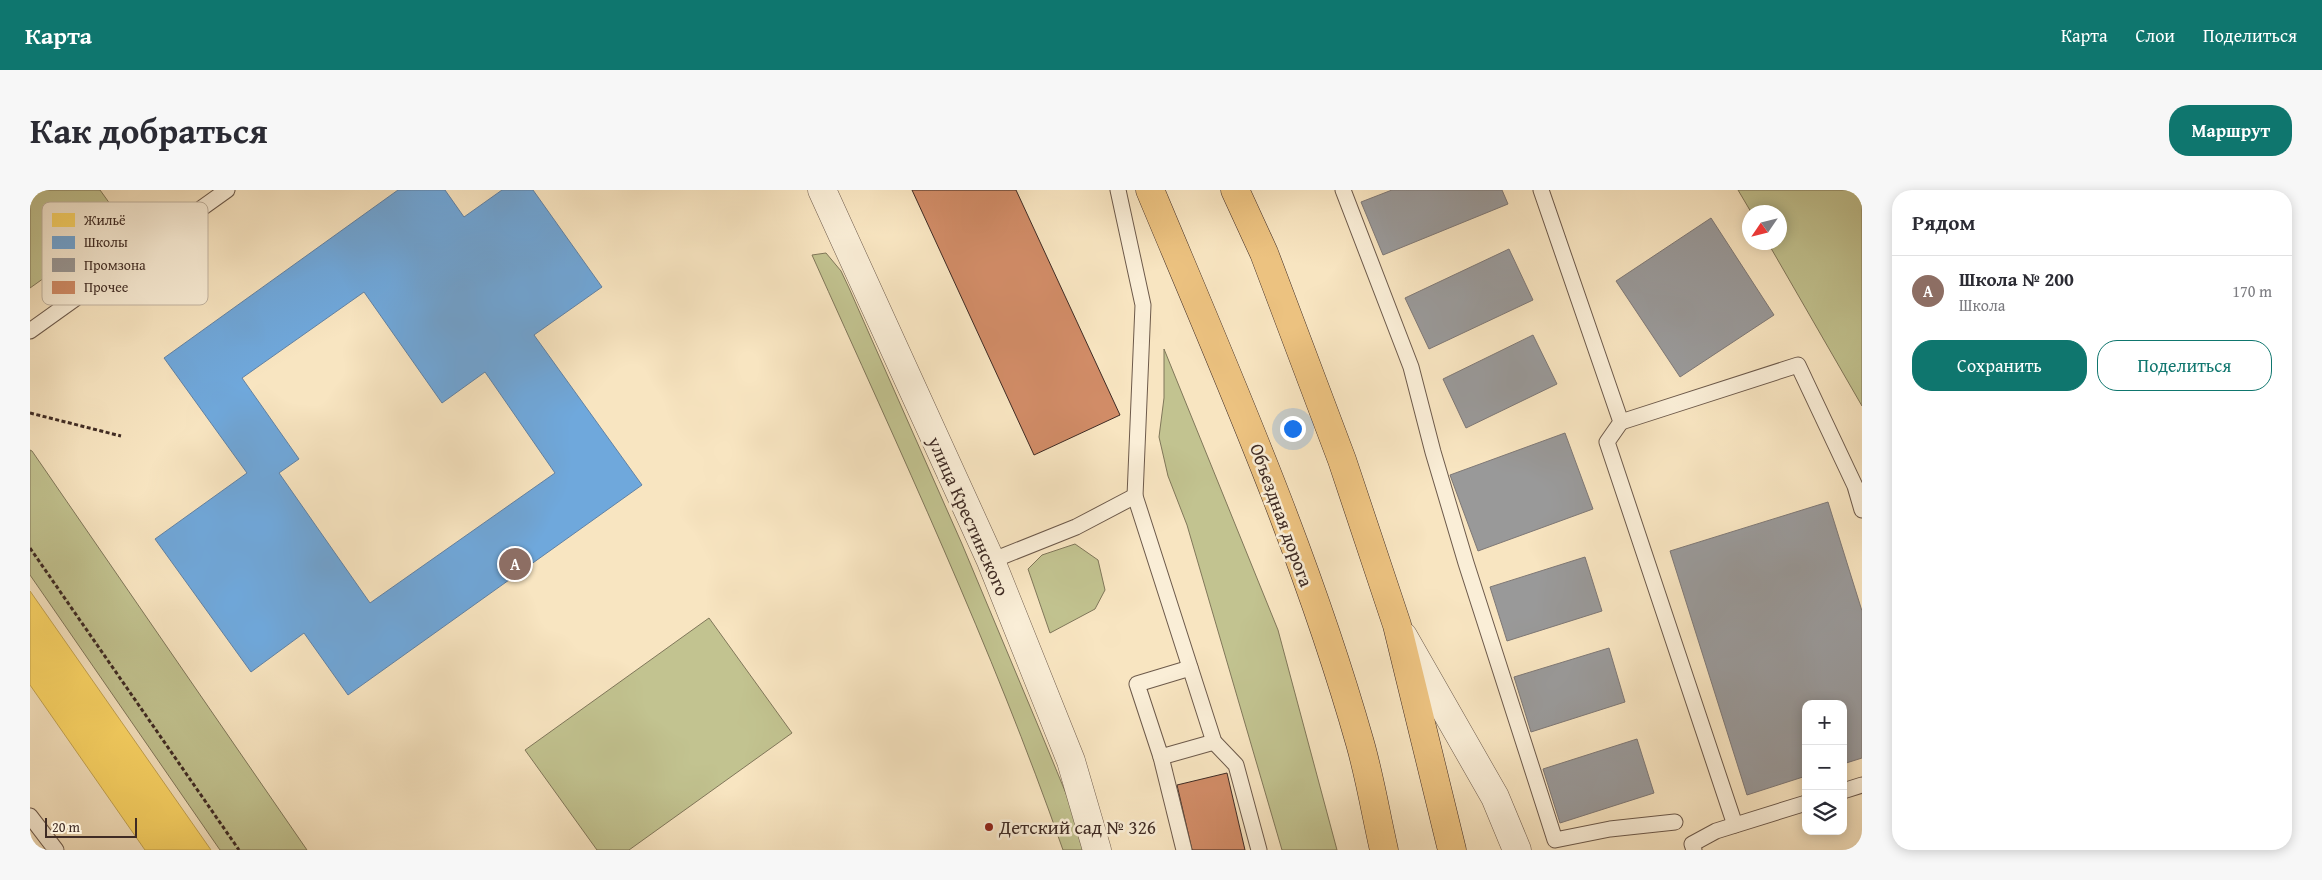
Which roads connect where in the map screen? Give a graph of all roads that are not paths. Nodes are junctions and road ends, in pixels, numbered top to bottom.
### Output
1 (226, 190) edge
2 (822, 190) edge
3 (1118, 190) edge
4 (1150, 190) edge
5 (1235, 190) edge
6 (1343, 190) edge
7 (1541, 190) edge
8 (208, 203) edge
9 (66, 305) edge
10 (30, 331) edge
11 (1621, 422) junction
12 (1135, 496) junction
13 (1862, 510) edge
14 (991, 561) junction
15 (1397, 625) junction
16 (1190, 668) junction
17 (1214, 742) junction
18 (1160, 757) junction
19 (1862, 785) edge
20 (1846, 790) edge
21 (1802, 804) edge
22 (30, 816) edge
23 (1675, 822) dead end
24 (1735, 825) junction
25 (56, 850) edge
26 (1096, 850) edge
27 (1184, 850) edge
28 (1259, 850) edge
29 (1384, 850) edge
30 (1452, 850) edge
31 (1518, 850) edge
32 (1694, 850) edge

1 - 8 lane
2 - 14 street, улица Крестинского
3 - 12 lane
4 - 29 main road, Объездная дорога
5 - 15 main road
6 - 23 lane
7 - 11 lane
9 - 10 lane
11 - 13 lane
11 - 24 lane
12 - 14 lane
12 - 16 lane
14 - 26 street, улица Крестинского
15 - 30 main road
15 - 31 street
16 - 17 lane
16 - 18 lane
17 - 18 lane
17 - 28 lane
18 - 27 lane
19 - 20 lane
21 - 24 lane
22 - 25 lane
24 - 32 lane

